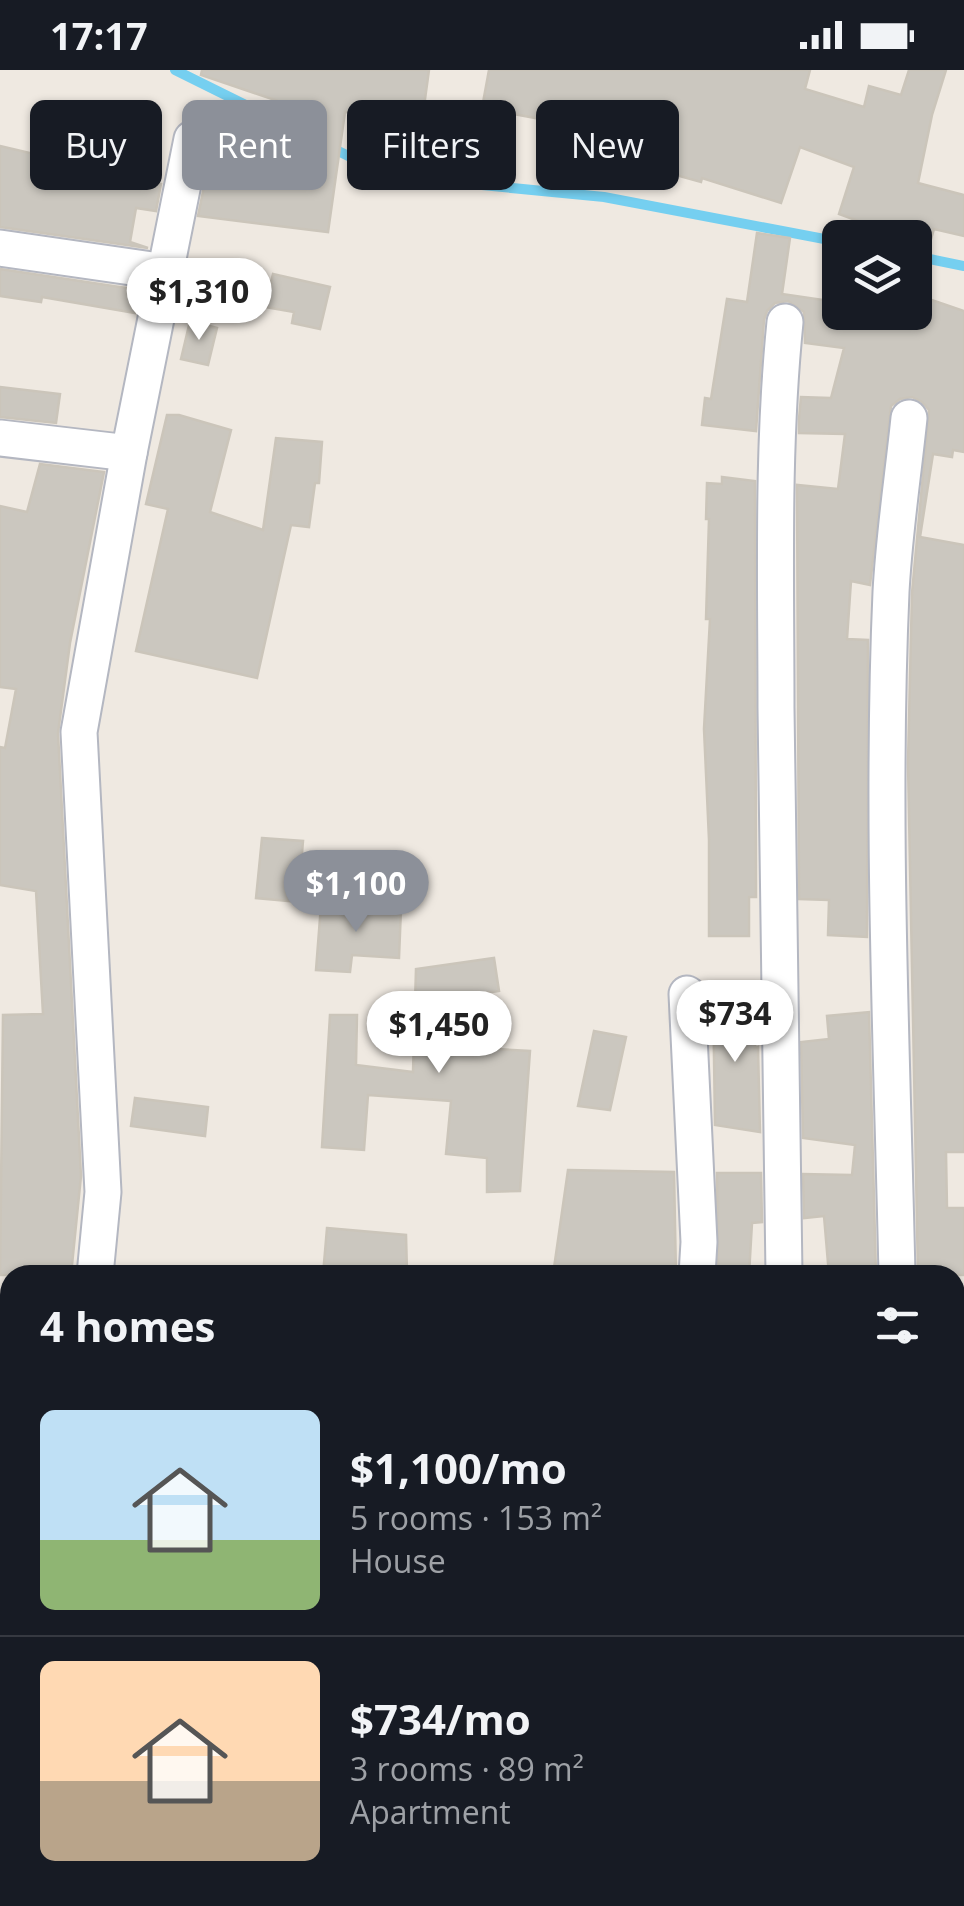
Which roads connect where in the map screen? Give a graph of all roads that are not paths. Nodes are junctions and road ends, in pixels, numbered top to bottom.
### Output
1 (182, 190) edge
2 (0, 248) edge
3 (166, 272) junction
4 (785, 322) dead end
5 (908, 418) dead end
6 (0, 438) edge
7 (129, 453) junction
8 (687, 994) dead end
9 (96, 1265) edge
10 (698, 1265) edge
11 (784, 1265) edge
12 (897, 1265) edge

1 - 3 street
2 - 3 street
3 - 7 street
4 - 11 street
5 - 12 street
6 - 7 street
7 - 9 street
8 - 10 street

